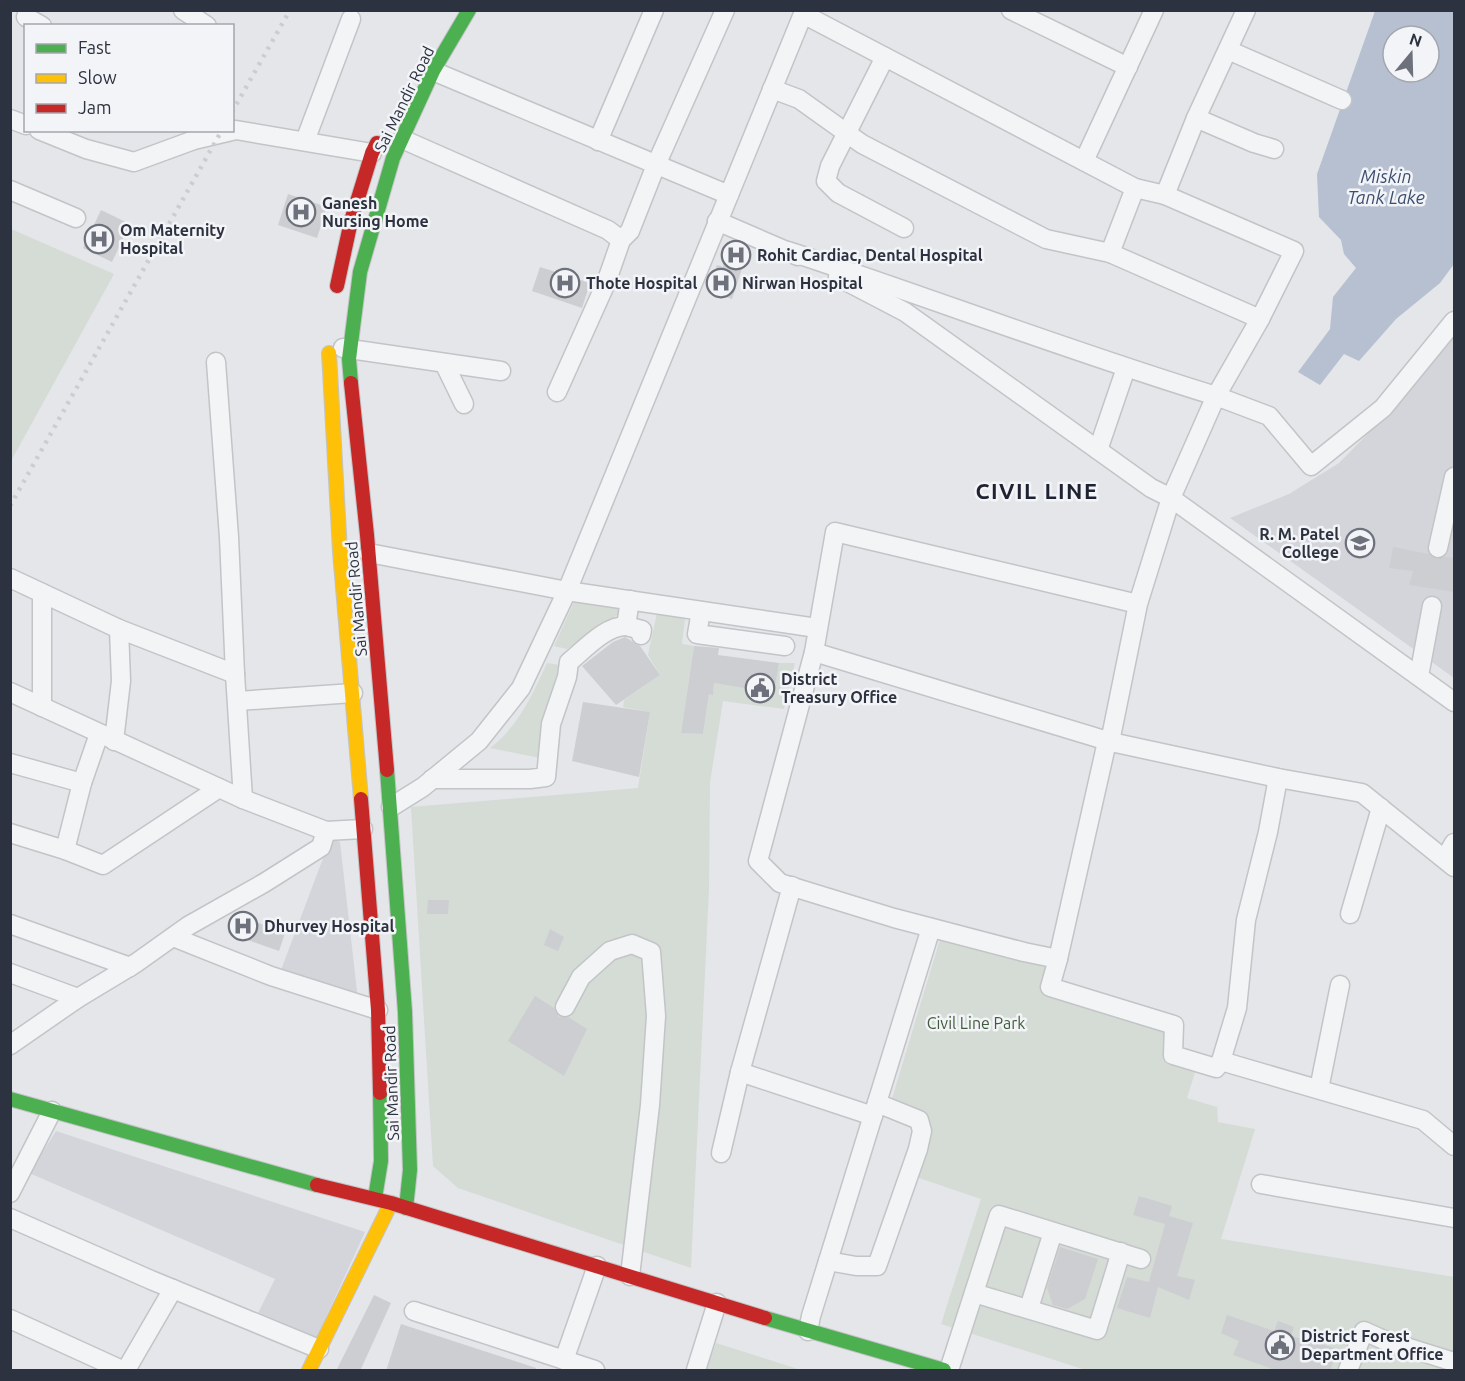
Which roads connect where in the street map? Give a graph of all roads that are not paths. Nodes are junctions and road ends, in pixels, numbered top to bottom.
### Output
1 (183, 10) edge
2 (469, 10) edge
3 (654, 10) edge
4 (725, 10) edge
5 (1011, 10) edge
6 (1154, 10) edge
7 (1246, 10) edge
8 (804, 12) edge
9 (351, 19) dead end
10 (204, 24) edge
11 (1228, 50) junction
12 (885, 57) junction
13 (1128, 67) junction
14 (433, 72) junction
15 (772, 89) junction
16 (1342, 100) dead end
17 (1196, 118) junction
18 (234, 130) edge
19 (44, 132) edge
20 (223, 132) edge
21 (848, 132) junction
22 (382, 135) dead end
23 (178, 139) edge
24 (402, 139) junction
25 (305, 141) junction
26 (598, 141) junction
27 (1274, 149) dead end
28 (372, 153) junction
29 (1084, 160) junction
30 (656, 165) junction
31 (1135, 188) junction
32 (10, 190) edge
33 (729, 195) junction
34 (1165, 195) junction
35 (76, 218) dead end
36 (717, 221) junction
37 (904, 228) dead end
38 (621, 240) junction
39 (788, 251) junction
40 (1110, 253) junction
41 (335, 302) dead end
42 (1260, 319) junction
43 (1455, 321) edge
44 (330, 341) joint
45 (350, 349) junction
46 (216, 362) dead end
47 (444, 363) junction
48 (1126, 368) junction
49 (501, 371) dead end
50 (557, 392) dead end
51 (1216, 396) junction
52 (464, 404) dead end
53 (1098, 450) junction
54 (1455, 477) edge
55 (1171, 498) junction
56 (1438, 548) dead end
57 (369, 554) junction
58 (10, 578) edge
59 (567, 591) junction
60 (42, 593) junction
61 (630, 600) junction
62 (1138, 604) junction
63 (1432, 606) dead end
64 (701, 611) junction
65 (817, 628) junction
66 (119, 629) junction
67 (785, 646) dead end
68 (814, 652) junction
69 (537, 655) junction
70 (569, 664) junction
71 (235, 674) junction
72 (1419, 676) junction
73 (10, 692) edge
74 (354, 693) junction
75 (238, 701) junction
76 (1455, 702) edge
77 (42, 707) junction
78 (107, 738) junction
79 (1108, 741) junction
80 (10, 763) edge
81 (1278, 778) junction
82 (432, 779) junction
83 (82, 783) junction
84 (219, 788) junction
85 (243, 799) junction
86 (391, 807) junction
87 (1381, 808) junction
88 (362, 809) junction
89 (363, 829) junction
90 (326, 831) junction
91 (10, 833) edge
92 (1455, 843) edge
93 (65, 850) junction
94 (1450, 863) edge
95 (792, 886) junction
96 (1350, 914) dead end
97 (10, 924) edge
98 (931, 928) junction
99 (173, 937) junction
100 (1058, 959) junction
101 (130, 967) junction
102 (10, 973) edge
103 (1340, 985) dead end
104 (78, 998) junction
105 (565, 1006) dead end
106 (378, 1010) junction
107 (10, 1045) edge
108 (1221, 1061) junction
109 (740, 1072) junction
110 (1319, 1089) junction
111 (10, 1099) edge
112 (875, 1110) junction
113 (52, 1111) junction
114 (1455, 1146) edge
115 (721, 1153) dead end
116 (381, 1161) junction
117 (410, 1170) junction
118 (1261, 1184) dead end
119 (327, 1188) junction
120 (10, 1193) edge
121 (375, 1198) junction
122 (391, 1203) junction
123 (406, 1208) junction
124 (10, 1218) edge
125 (1455, 1218) edge
126 (453, 1222) junction
127 (1053, 1232) junction
128 (1121, 1252) junction
129 (1141, 1259) dead end
130 (828, 1261) junction
131 (597, 1266) junction
132 (630, 1276) junction
133 (173, 1289) junction
134 (975, 1293) junction
135 (717, 1303) junction
136 (1029, 1308) junction
137 (414, 1311) dead end
138 (10, 1319) edge
139 (808, 1331) junction
140 (319, 1349) junction
141 (891, 1355) junction
142 (564, 1360) junction
143 (1455, 1362) edge
144 (124, 1371) edge
145 (309, 1371) edge
146 (595, 1371) edge
147 (696, 1371) edge
148 (879, 1371) edge
149 (944, 1371) edge
150 (949, 1371) edge
151 (1348, 1371) edge

1 - 10 street
2 - 14 main road, Sai Mandir Road
3 - 26 street
4 - 30 street
5 - 13 street
6 - 13 street
7 - 11 street
8 - 12 street
8 - 15 street
9 - 25 street
11 - 16 street
11 - 17 street
12 - 21 street
12 - 29 street
13 - 29 street
14 - 24 main road, Sai Mandir Road
14 - 26 street
15 - 21 street
15 - 33 street
17 - 27 street
17 - 34 street
18 - 25 street
19 - 23 street
20 - 23 street
21 - 37 street
21 - 40 street
22 - 28 main road, Sai Mandir Road
24 - 38 street
24 - 45 main road, Sai Mandir Road
25 - 28 street
26 - 30 street
28 - 41 main road, Sai Mandir Road
29 - 31 street
30 - 33 street
30 - 38 street
31 - 34 street
31 - 40 street
32 - 35 street
33 - 36 street
34 - 42 street
36 - 39 street
36 - 59 street
38 - 50 street
39 - 48 street
39 - 53 street
40 - 42 street
42 - 51 street
43 - 51 street
44 - 45 street
44 - 74 main road, Sai Mandir Road
45 - 47 street
45 - 57 main road, Sai Mandir Road
46 - 71 street
47 - 49 street
47 - 52 street
48 - 51 street
48 - 53 street
51 - 55 street
53 - 55 street
54 - 56 street
55 - 62 street
55 - 72 street
57 - 59 street
57 - 86 main road, Sai Mandir Road
58 - 60 street
59 - 61 street
59 - 69 street
60 - 66 street
60 - 77 street
61 - 64 street
61 - 70 street
62 - 65 street
62 - 79 street
63 - 72 street
64 - 65 street
64 - 67 street
65 - 68 street
66 - 71 street
66 - 78 street
68 - 79 street
68 - 95 street
69 - 70 street
69 - 82 street
70 - 82 street
71 - 75 street
72 - 76 street
73 - 77 street
74 - 75 street
74 - 88 main road, Sai Mandir Road
75 - 85 street
77 - 78 street
78 - 83 street
78 - 84 street
79 - 81 street
79 - 100 street
80 - 83 street
81 - 87 street
81 - 108 street
82 - 86 street
83 - 93 street
84 - 85 street
84 - 93 street
85 - 90 street
86 - 88 main road
86 - 117 main road, Sai Mandir Road
87 - 94 street
87 - 96 street
88 - 89 main road, Sai Mandir Road
89 - 90 street
89 - 106 main road, Sai Mandir Road
90 - 99 street
91 - 93 street
92 - 94 street
95 - 98 street
95 - 109 street
97 - 101 street
98 - 100 street
98 - 112 street
99 - 101 street
99 - 106 street
100 - 108 street
101 - 104 street
102 - 104 street
103 - 110 street
104 - 107 street
105 - 132 street
106 - 116 main road, Sai Mandir Road
108 - 110 street
109 - 112 street
109 - 115 street
110 - 114 street
111 - 113 main road
112 - 130 street
112 - 130 street
113 - 119 main road
113 - 120 street
116 - 119 main road
116 - 121 main road, Sai Mandir Road
117 - 123 main road, Sai Mandir Road
117 - 126 main road
118 - 125 street
119 - 121 main road
121 - 122 main road
122 - 123 main road
122 - 140 main road
123 - 126 main road
124 - 133 street
126 - 131 main road
127 - 128 street
127 - 134 street
127 - 136 street
128 - 129 street
128 - 136 street
130 - 139 street
131 - 132 main road
131 - 142 street
132 - 135 main road
133 - 140 street
133 - 144 street
134 - 136 street
134 - 150 street
135 - 139 main road
135 - 147 street
137 - 142 street
138 - 144 street
139 - 141 main road
140 - 145 main road
141 - 148 street
141 - 149 main road
142 - 146 street
143 - 151 street

